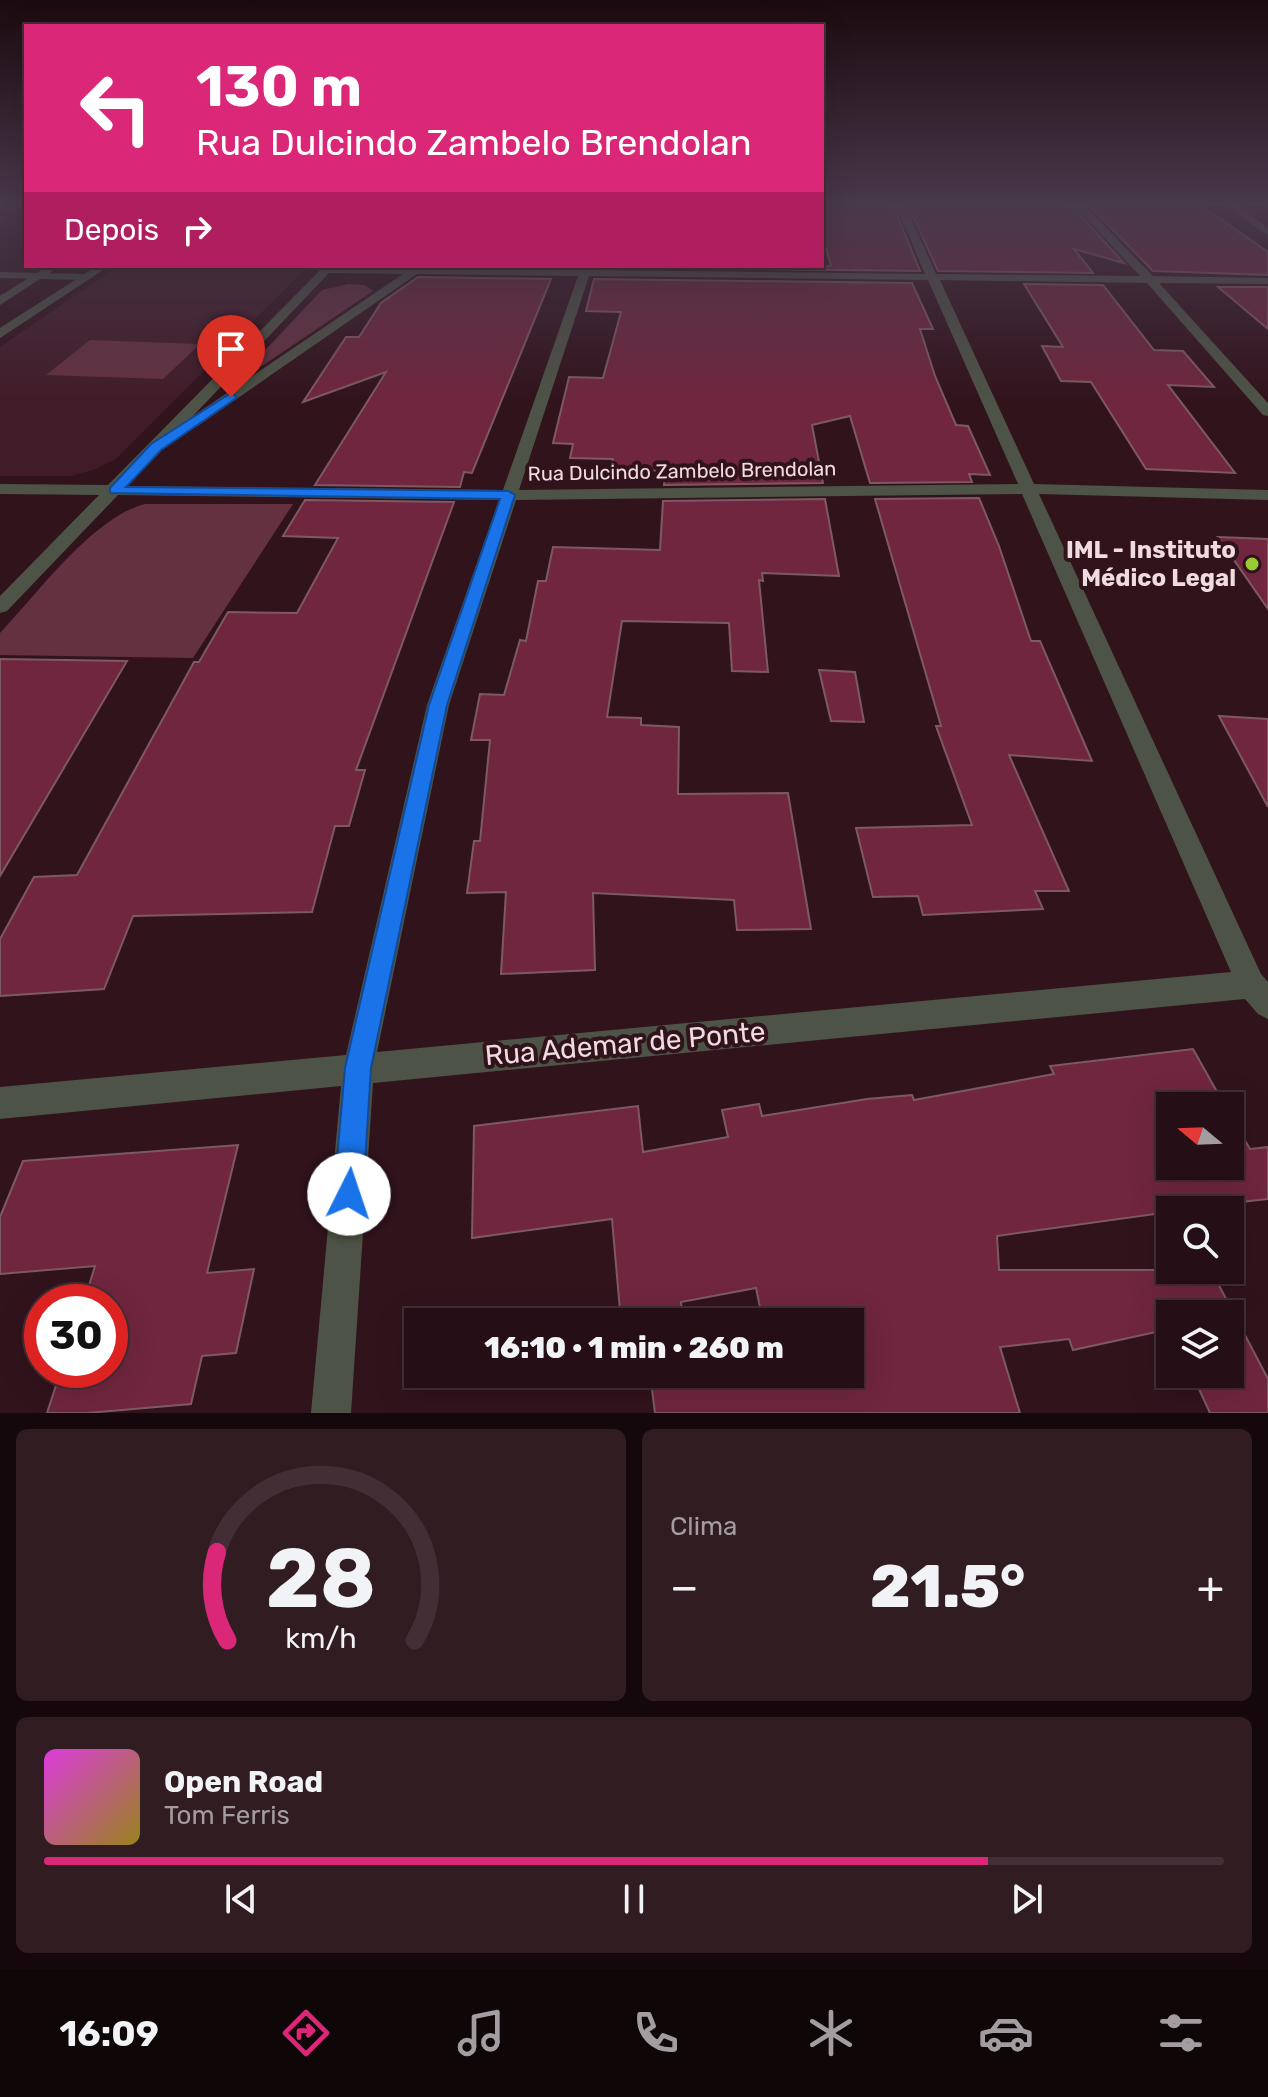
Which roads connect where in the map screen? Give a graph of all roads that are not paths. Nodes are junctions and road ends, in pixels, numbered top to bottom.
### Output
1 (51, 269) edge
2 (99, 269) edge
3 (327, 269) edge
4 (355, 269) edge
5 (586, 269) edge
6 (927, 269) edge
7 (1139, 269) edge
8 (415, 271) junction
9 (0, 275) edge
10 (40, 276) junction
11 (87, 277) junction
12 (930, 277) junction
13 (1151, 281) junction
14 (1268, 281) edge
15 (0, 301) edge
16 (0, 334) edge
17 (1268, 412) edge
18 (156, 447) junction
19 (0, 489) edge
20 (1029, 489) junction
21 (115, 491) junction
22 (508, 495) junction
23 (1268, 495) edge
24 (0, 607) edge
25 (1259, 994) edge
26 (358, 1068) junction
27 (0, 1103) edge
28 (331, 1413) edge

1 - 10 street
2 - 11 street
3 - 18 street
4 - 8 street
5 - 8 street
5 - 12 street
5 - 22 street
6 - 12 street
7 - 13 street
8 - 18 street
9 - 10 street
10 - 11 street
10 - 15 street
11 - 16 street
12 - 13 street
12 - 20 street
13 - 14 street
13 - 17 street
18 - 21 street
19 - 21 street, Rua Dulcindo Zambelo Brendolan
20 - 22 street, Rua Dulcindo Zambelo Brendolan
20 - 23 street, Rua Dulcindo Zambelo Brendolan
20 - 25 street
21 - 22 street, Rua Dulcindo Zambelo Brendolan
21 - 24 street
22 - 26 street
25 - 26 street, Rua Ademar de Ponte
26 - 27 street, Rua Ademar de Ponte
26 - 28 street

